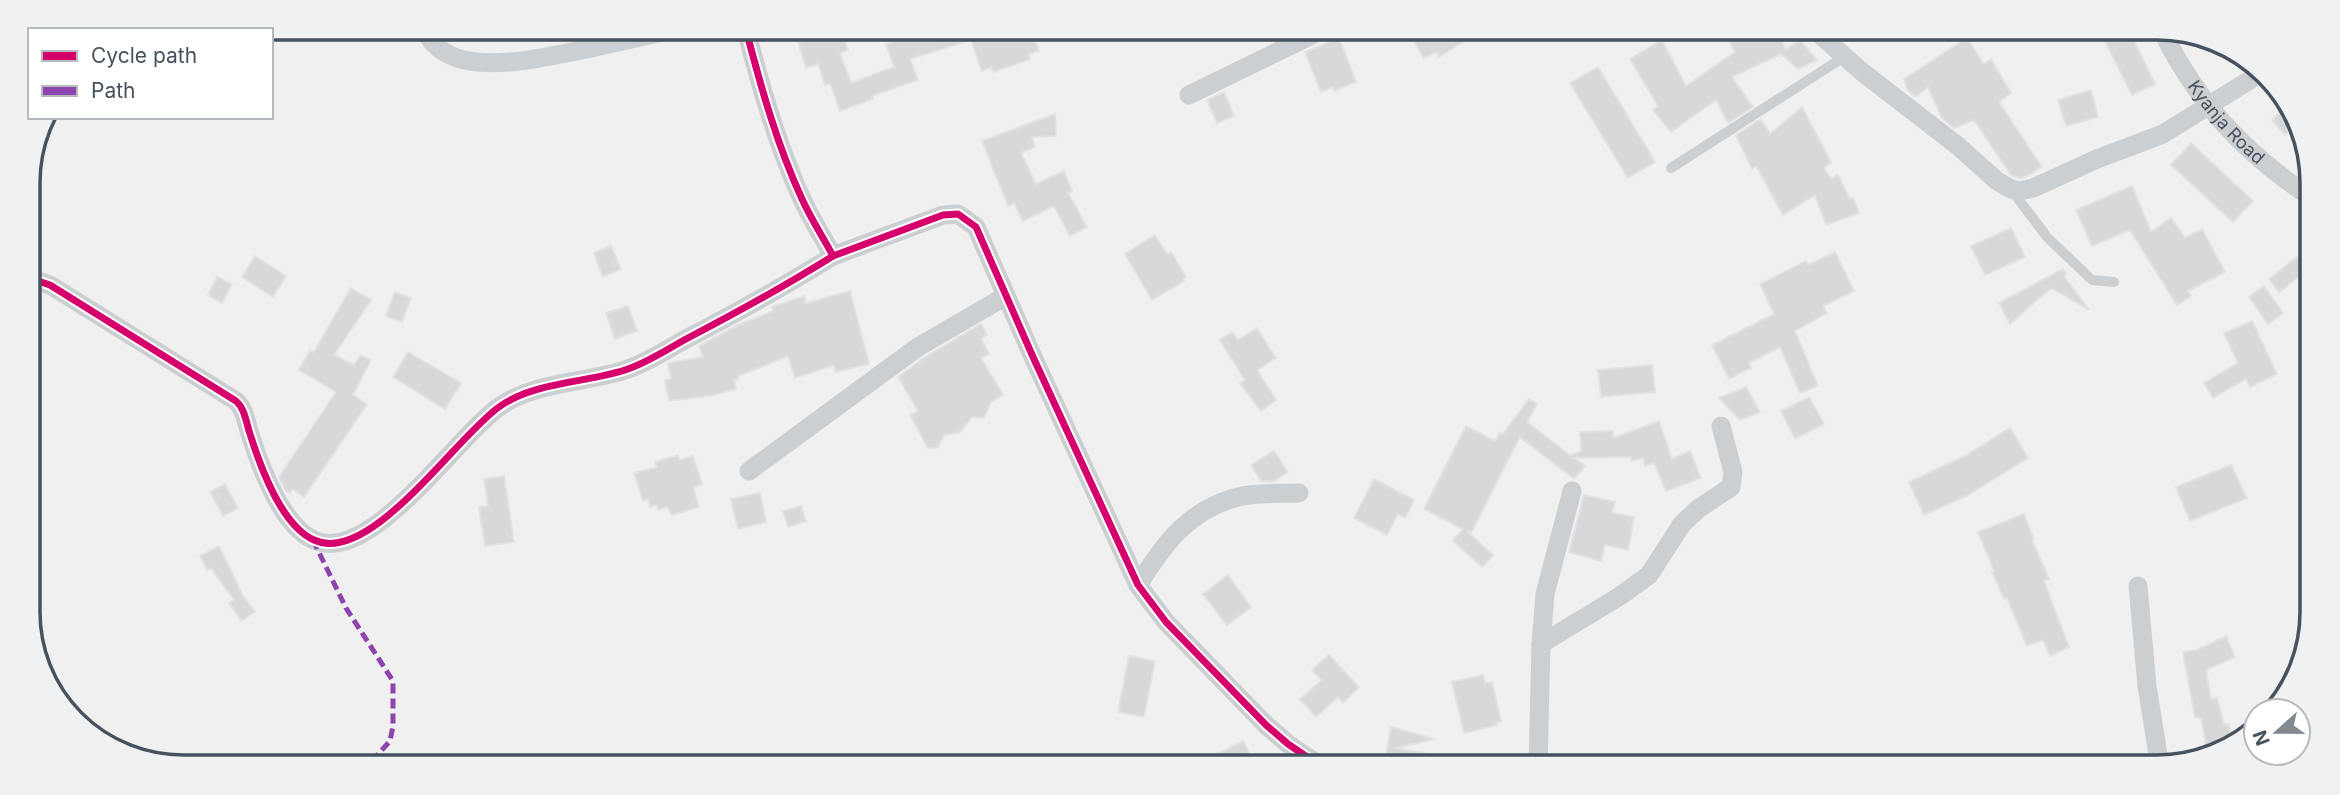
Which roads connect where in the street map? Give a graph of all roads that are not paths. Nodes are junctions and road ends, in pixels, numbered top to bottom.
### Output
1 (1301, 40) edge
2 (1826, 40) edge
3 (432, 41) edge
4 (622, 41) edge
5 (749, 41) edge
6 (2168, 41) edge
7 (1844, 57) junction
8 (2253, 78) edge
9 (1189, 95) dead end
10 (2208, 107) junction
11 (1671, 168) dead end
12 (2011, 189) junction
13 (2300, 189) edge
14 (833, 256) junction
15 (41, 282) edge
16 (2114, 282) dead end
17 (1006, 296) junction
18 (1721, 426) dead end
19 (749, 471) dead end
20 (1572, 491) dead end
21 (1298, 493) dead end
22 (1138, 586) junction
23 (2138, 586) dead end
24 (1541, 644) junction
25 (1303, 754) edge
26 (1538, 754) edge
27 (2158, 754) edge

1 - 9 street
2 - 7 street
3 - 4 street
5 - 14 street
6 - 10 street, Kyanja Road
7 - 11 lane
7 - 12 street
8 - 10 street
10 - 12 street
10 - 13 street, Kyanja Road
12 - 16 lane
14 - 15 street
14 - 17 street
17 - 19 street
17 - 22 street
18 - 24 street
20 - 24 street
21 - 22 street
22 - 25 street
23 - 27 street
24 - 26 street

